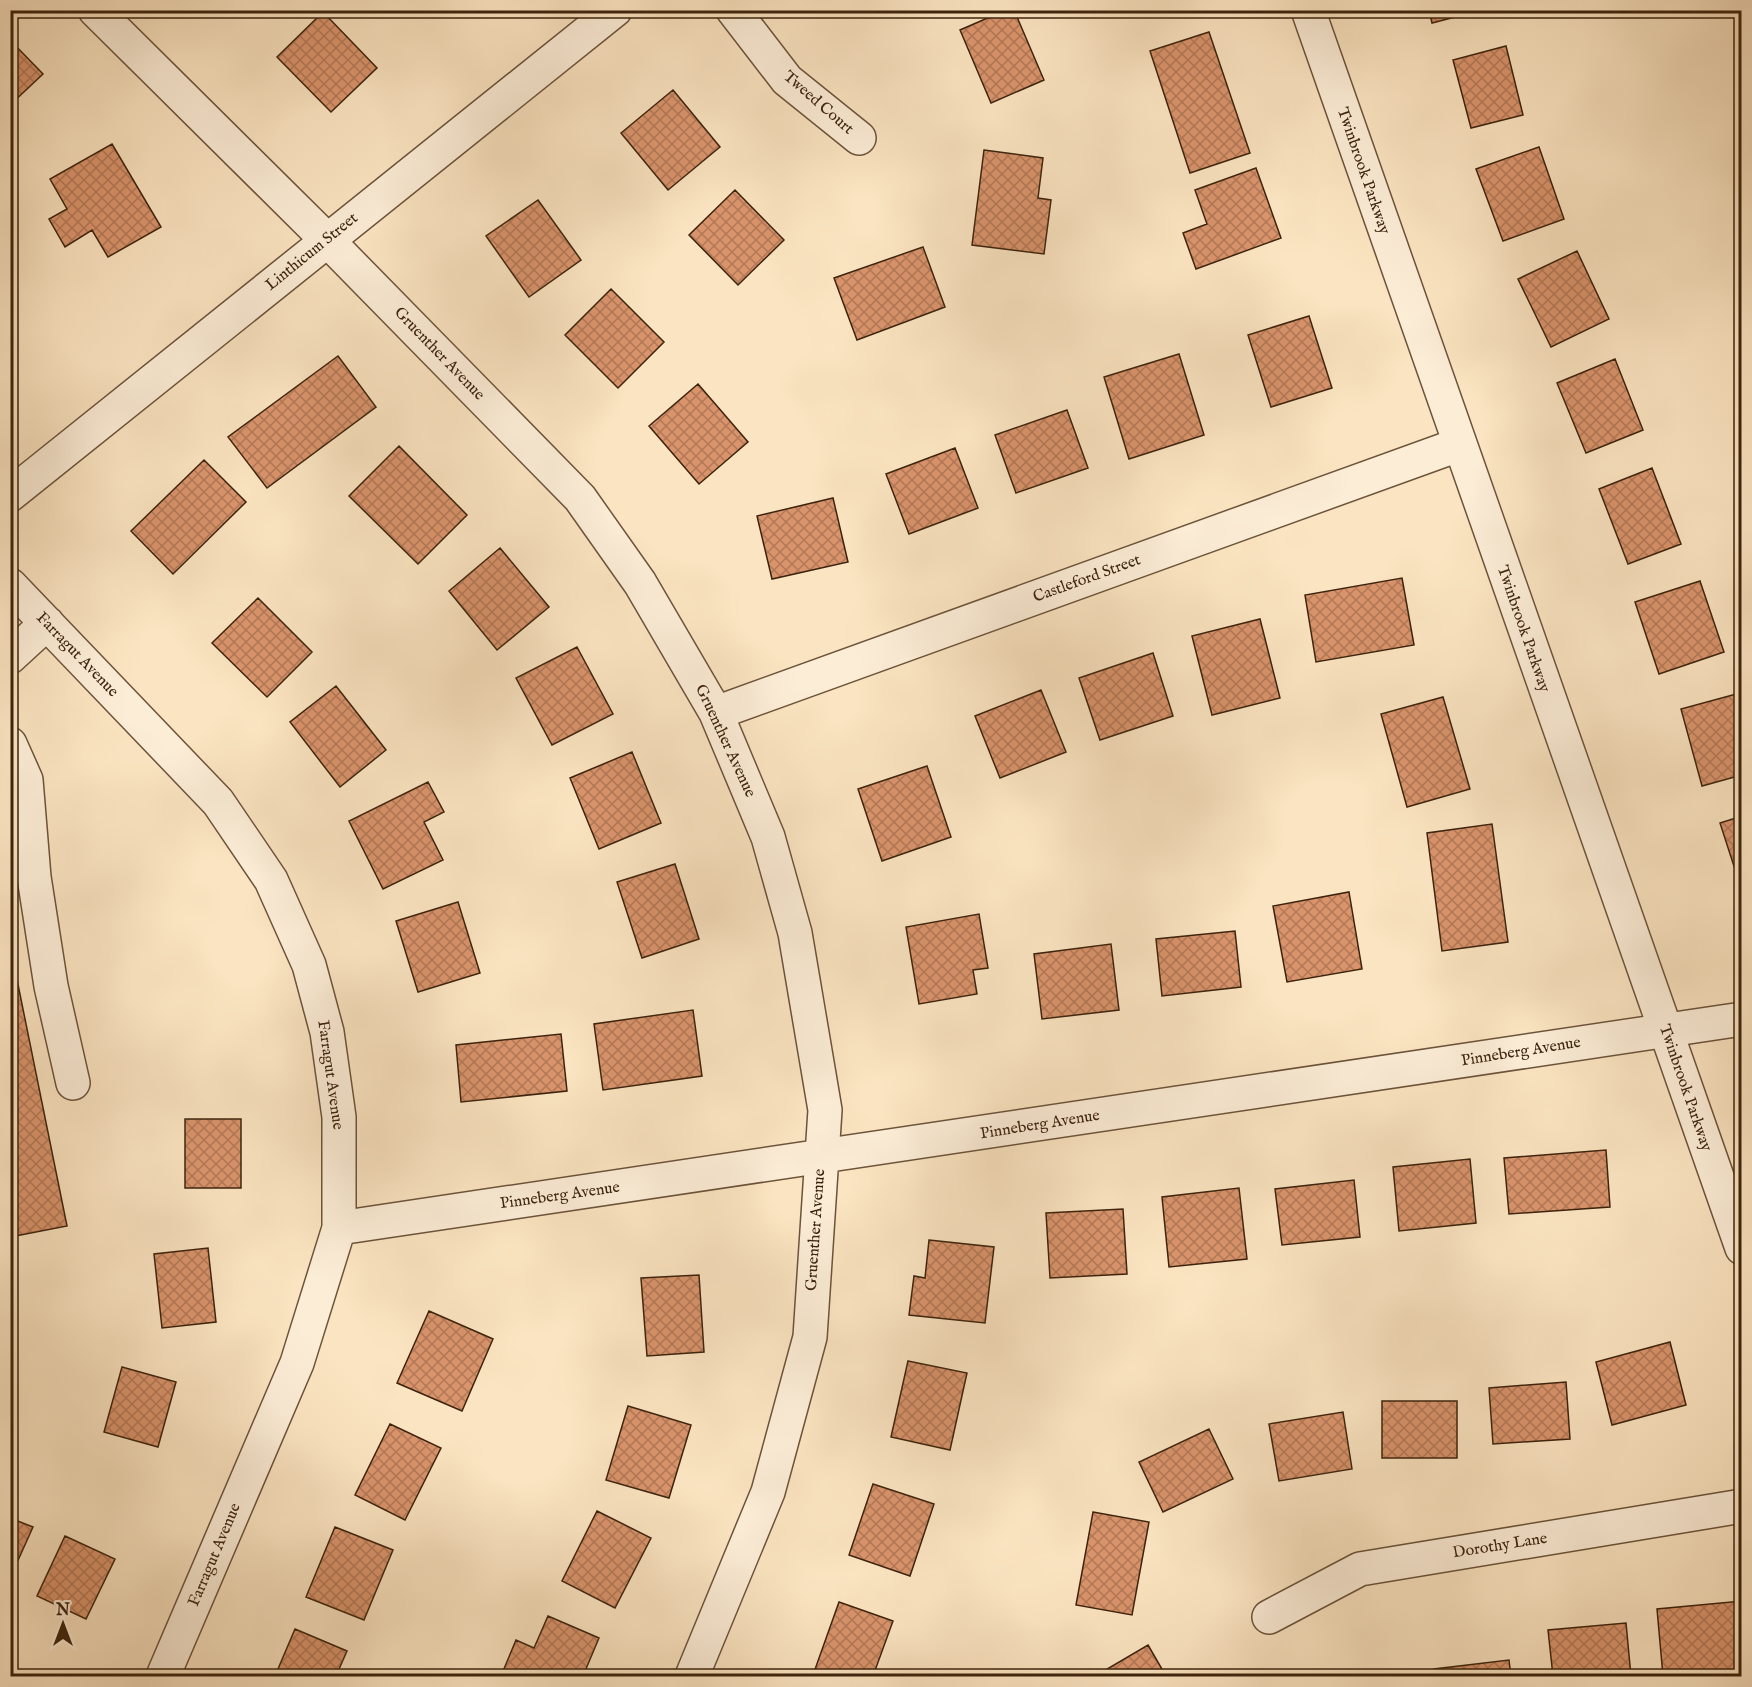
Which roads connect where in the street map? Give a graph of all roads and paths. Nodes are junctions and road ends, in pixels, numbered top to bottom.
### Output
1 (95, 10) edge
2 (615, 10) edge
3 (732, 10) edge
4 (1308, 10) edge
5 (859, 138) dead end
6 (327, 240) junction
7 (1458, 445) junction
8 (10, 495) edge
9 (10, 585) edge
10 (47, 623) junction
11 (10, 657) edge
12 (716, 713) junction
13 (10, 744) edge
14 (1742, 1019) edge
15 (1665, 1030) junction
16 (73, 1083) dead end
17 (821, 1158) junction
18 (339, 1228) junction
19 (1742, 1248) edge
20 (1742, 1506) edge
21 (1269, 1617) dead end
22 (163, 1677) edge
23 (692, 1677) edge

1 - 6 street, Gruenther Avenue
2 - 6 street, Linthicum Street
3 - 5 street, Tweed Court
4 - 7 street, Twinbrook Parkway
6 - 8 street, Linthicum Street
6 - 12 street, Gruenther Avenue
7 - 12 street, Castleford Street
7 - 15 street, Twinbrook Parkway
9 - 10 street, Farragut Avenue
10 - 11 street
10 - 18 street, Farragut Avenue
12 - 17 street, Gruenther Avenue
13 - 16 street
14 - 15 street, Pinneberg Avenue
15 - 17 street, Pinneberg Avenue
15 - 19 street, Twinbrook Parkway
17 - 18 street, Pinneberg Avenue
17 - 23 street, Gruenther Avenue
18 - 22 street, Farragut Avenue
20 - 21 street, Dorothy Lane

